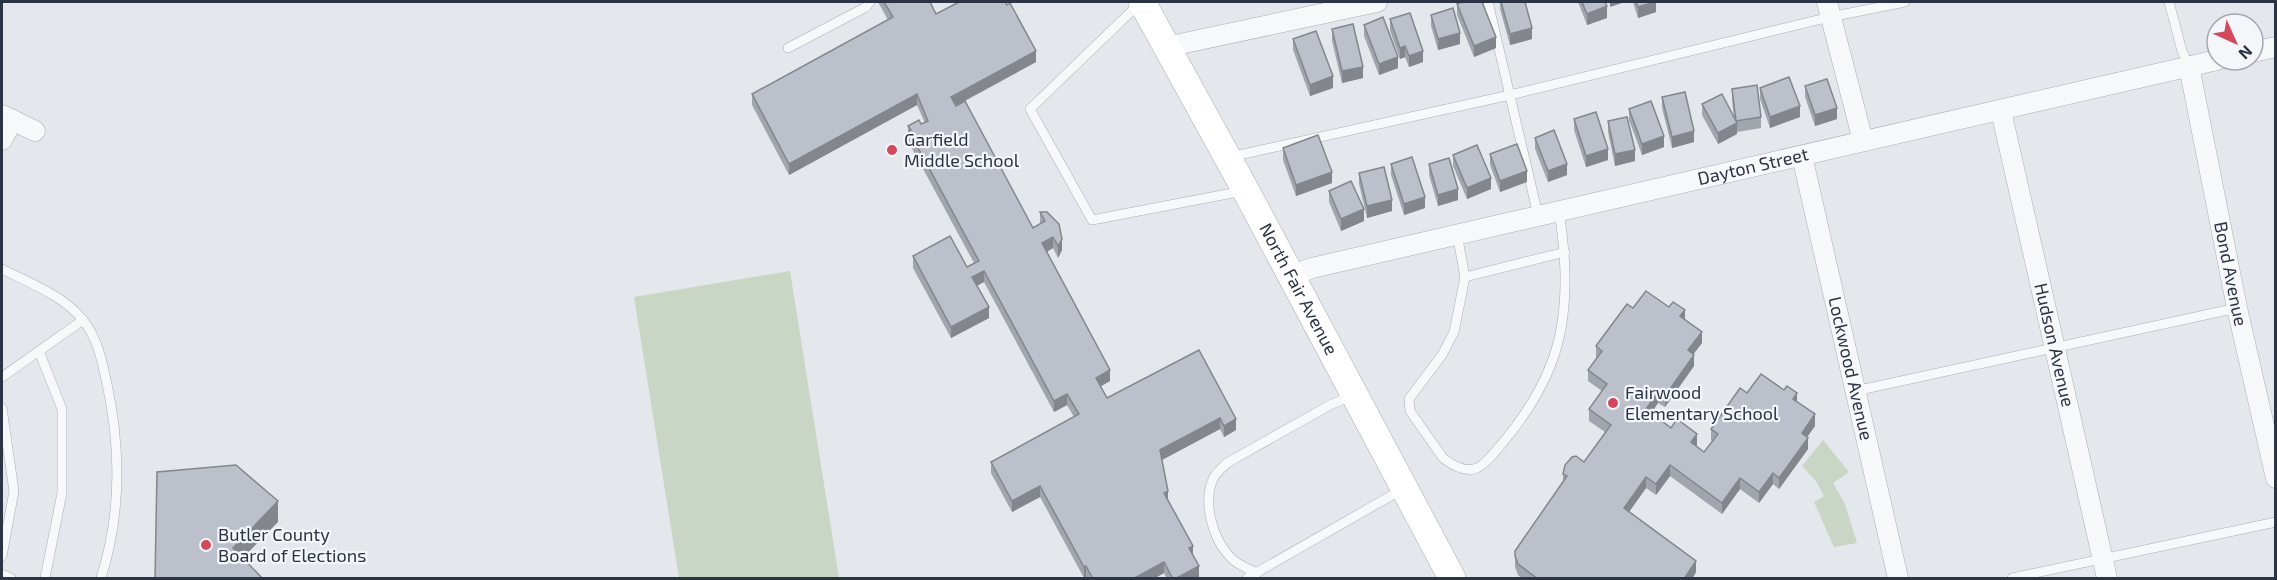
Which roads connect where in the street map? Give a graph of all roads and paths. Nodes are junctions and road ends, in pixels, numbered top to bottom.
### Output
1 (870, 2) edge
2 (1142, 2) edge
3 (1377, 2) edge
4 (1488, 2) edge
5 (1905, 2) edge
6 (2169, 2) edge
7 (1829, 9) edge
8 (1166, 47) junction
9 (788, 48) dead end
10 (2205, 63) edge
11 (2189, 66) junction
12 (1510, 95) junction
13 (2001, 111) junction
14 (7, 117) edge
15 (35, 131) dead end
16 (2, 140) edge
17 (1863, 141) junction
18 (1802, 156) junction
19 (1227, 158) junction
20 (1246, 191) junction
21 (1558, 211) junction
22 (1538, 215) junction
23 (1457, 234) junction
24 (1565, 252) junction
25 (2, 269) edge
26 (1290, 276) junction
27 (1465, 277) junction
28 (2237, 308) junction
29 (83, 320) junction
30 (2055, 349) junction
31 (39, 351) junction
32 (2, 377) edge
33 (1854, 391) junction
34 (1354, 395) junction
35 (2, 408) edge
36 (2276, 478) edge
37 (1404, 489) junction
38 (2276, 522) edge
39 (2, 556) edge
40 (2103, 558) junction
41 (1257, 573) junction
42 (2, 574) edge
43 (10, 579) edge
44 (45, 579) edge
45 (101, 579) edge
46 (1246, 579) edge
47 (1452, 579) edge
48 (1898, 579) edge
49 (2012, 579) edge
50 (2108, 579) edge

1 - 9 lane
2 - 8 street, North Fair Avenue
2 - 20 lane
3 - 8 street
4 - 12 lane
5 - 7 lane
6 - 11 lane
7 - 12 lane
7 - 17 street
8 - 19 street, North Fair Avenue
10 - 11 street, Dayton Street
11 - 13 street, Dayton Street
11 - 28 street, Bond Avenue
12 - 19 lane
12 - 22 lane
13 - 17 street, Dayton Street
13 - 30 street, Hudson Avenue
14 - 15 street
14 - 16 street
17 - 18 street, Dayton Street
18 - 21 street, Dayton Street
18 - 33 street, Lockwood Avenue
19 - 20 street, North Fair Avenue
20 - 26 street, North Fair Avenue
21 - 22 street, Dayton Street
21 - 24 lane
22 - 23 street, Dayton Street
23 - 26 street, Dayton Street
23 - 27 lane
24 - 27 lane
24 - 27 lane
25 - 29 lane
26 - 34 street, North Fair Avenue
28 - 30 lane
28 - 36 street, Bond Avenue
29 - 31 lane
29 - 45 lane
30 - 33 lane
30 - 40 street, Hudson Avenue
31 - 32 lane
31 - 44 lane
33 - 48 street, Lockwood Avenue
34 - 37 street, North Fair Avenue
34 - 41 lane
35 - 39 lane
37 - 41 lane
37 - 47 street, North Fair Avenue
38 - 40 lane
40 - 49 lane
40 - 50 street, Hudson Avenue
41 - 46 lane
42 - 43 lane

